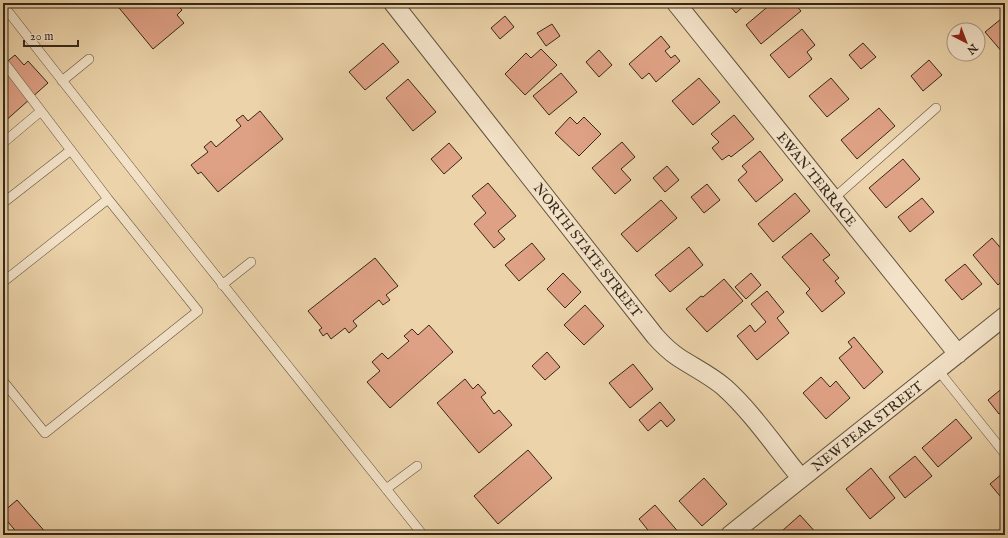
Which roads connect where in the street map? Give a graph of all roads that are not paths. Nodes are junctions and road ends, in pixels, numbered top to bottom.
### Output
1 (393, 3) edge
2 (676, 3) edge
3 (3, 5) edge
4 (89, 59) dead end
5 (3, 64) edge
6 (62, 81) junction
7 (936, 108) dead end
8 (41, 112) junction
9 (3, 143) edge
10 (71, 150) junction
11 (108, 199) junction
12 (833, 199) junction
13 (3, 203) edge
14 (251, 262) dead end
15 (3, 282) edge
16 (222, 285) junction
17 (1005, 316) edge
18 (958, 354) junction
19 (938, 370) junction
20 (3, 381) edge
21 (1005, 454) edge
22 (417, 466) dead end
23 (801, 478) junction
24 (386, 489) junction
25 (734, 534) edge
26 (423, 535) edge

1 - 23 street, NORTH STATE STREET
2 - 12 street, EWAN TERRACE
3 - 6 lane
4 - 6 lane
5 - 8 lane
6 - 16 lane
7 - 12 lane
8 - 9 lane
8 - 10 lane
10 - 11 lane
10 - 13 lane
11 - 15 lane
11 - 20 lane
12 - 18 street, EWAN TERRACE
14 - 16 lane
16 - 24 lane
17 - 18 street, NEW PEAR STREET
18 - 19 street, NEW PEAR STREET
19 - 21 lane
19 - 23 street, NEW PEAR STREET
22 - 24 lane
23 - 25 street, NEW PEAR STREET
24 - 26 lane

